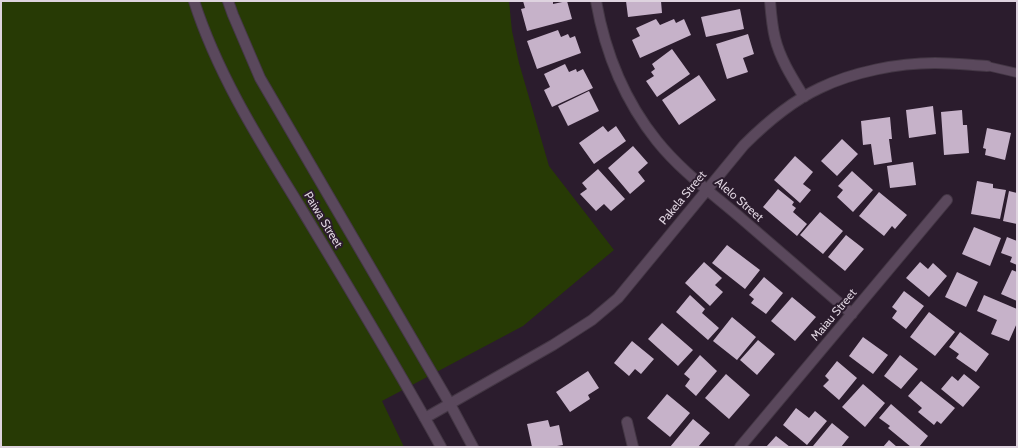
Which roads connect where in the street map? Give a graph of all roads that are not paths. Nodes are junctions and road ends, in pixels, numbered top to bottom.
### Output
1 (194, 1) edge
2 (228, 1) edge
3 (596, 1) edge
4 (770, 1) edge
5 (987, 66) joint
6 (1017, 73) edge
7 (804, 97) junction
8 (708, 189) junction
9 (947, 200) dead end
10 (852, 314) junction
11 (450, 404) junction
12 (425, 418) junction
13 (627, 422) dead end
14 (441, 447) edge
15 (473, 447) edge
16 (633, 447) edge
17 (740, 447) edge

1 - 12 street, Paiwa Street
2 - 11 street, Paiwa Street
3 - 8 street, Alelo Street
4 - 7 street
5 - 6 lane
5 - 7 street, Pakela Street
7 - 8 street, Pakela Street
8 - 10 street, Alelo Street
8 - 11 street, Pakela Street
9 - 10 street, Maiau Street
10 - 17 street, Maiau Street
11 - 12 street, Pakela Street
11 - 15 street, Paiwa Street
12 - 14 street, Paiwa Street
13 - 16 street

